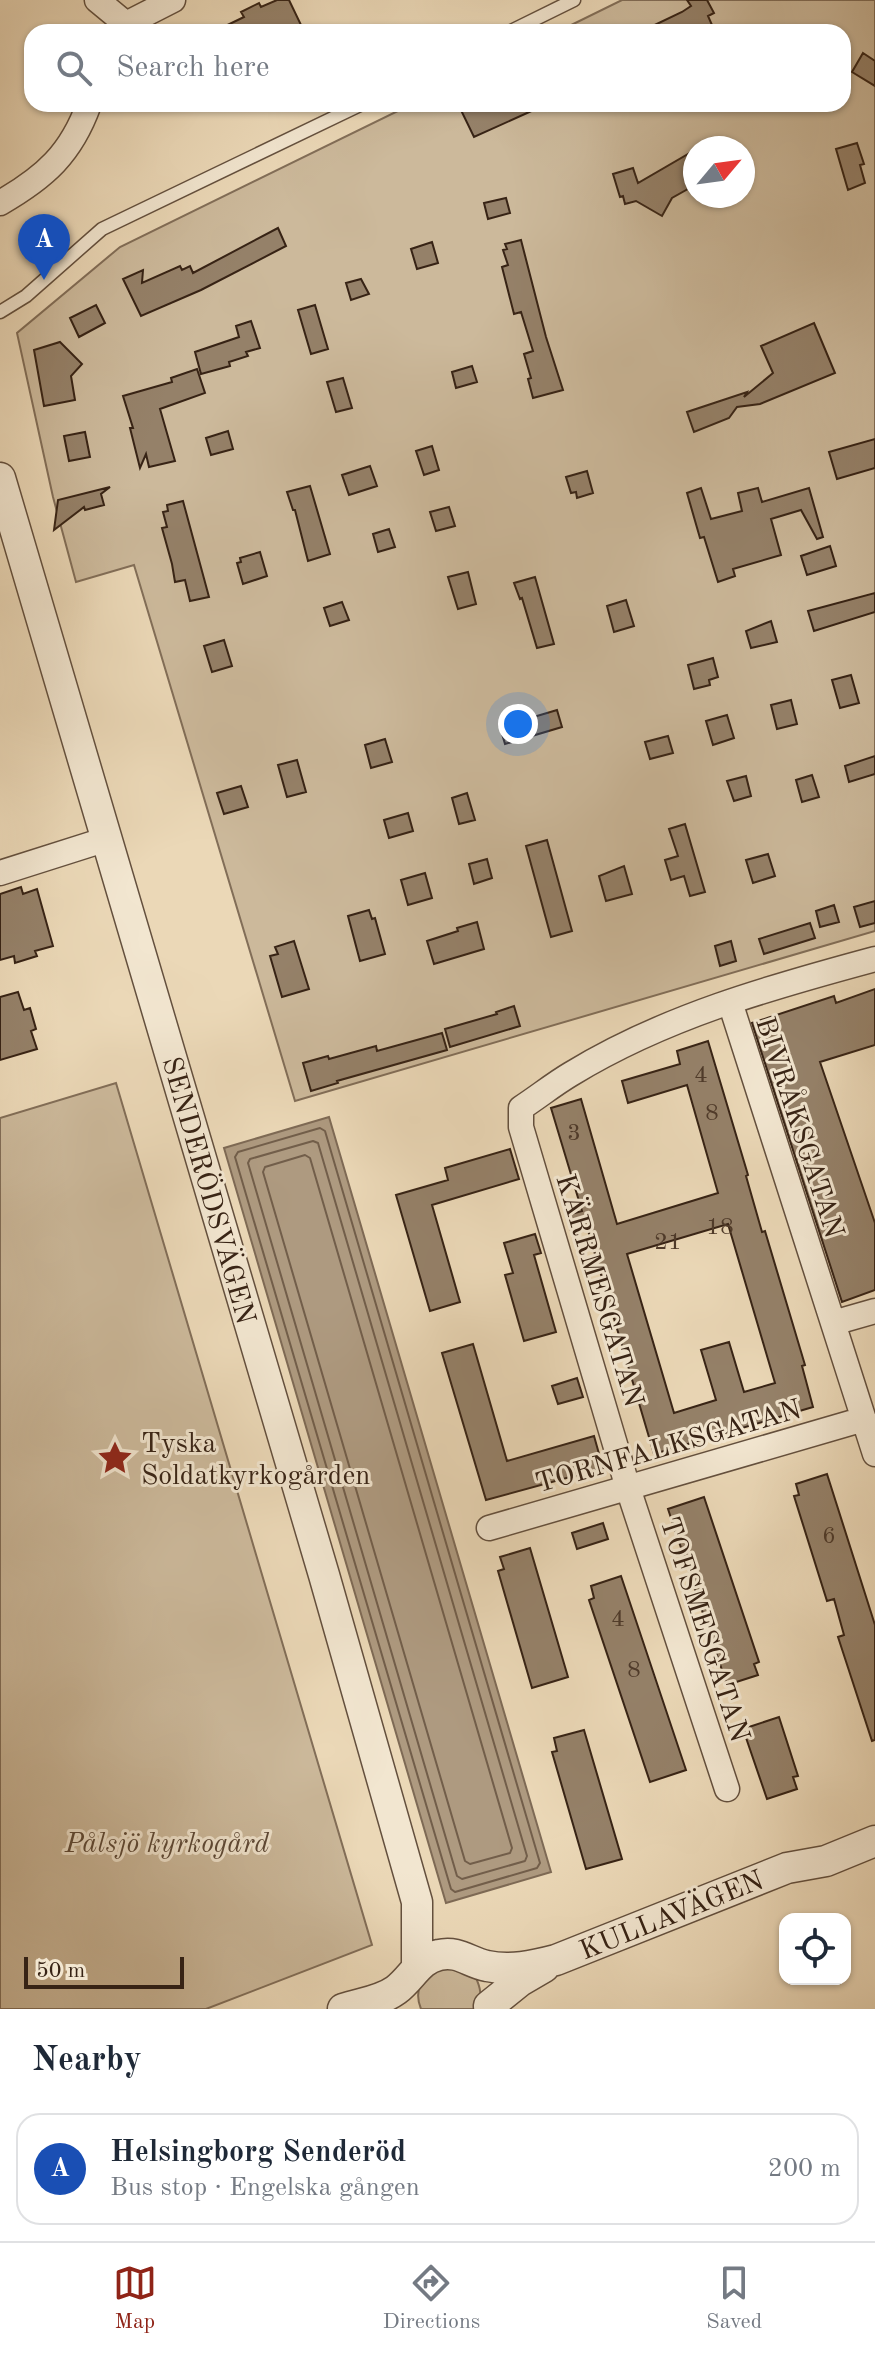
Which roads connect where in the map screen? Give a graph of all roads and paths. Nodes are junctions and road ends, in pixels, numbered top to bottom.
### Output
1 (97, 0) edge
2 (173, 0) edge
3 (574, 0) edge
4 (120, 24) edge
5 (131, 24) edge
6 (525, 24) edge
7 (86, 112) edge
8 (345, 112) edge
9 (0, 203) edge
10 (0, 312) edge
11 (0, 478) edge
12 (107, 839) junction
13 (0, 873) edge
14 (875, 959) edge
15 (730, 1002) junction
16 (875, 1311) edge
17 (833, 1323) junction
18 (864, 1419) junction
19 (875, 1454) edge
20 (628, 1488) junction
21 (489, 1528) dead end
22 (727, 1789) dead end
23 (875, 1824) edge
24 (875, 1841) edge
25 (787, 1868) junction
26 (417, 1902) junction
27 (464, 1957) junction
28 (556, 1960) junction
29 (414, 1972) junction
30 (488, 2007) edge
31 (343, 2009) edge
32 (410, 2009) edge

1 - 4 street
2 - 5 street
3 - 6 lane
7 - 9 street
8 - 10 lane
11 - 12 street, SENDERÖDSVÄGEN
12 - 13 street
12 - 26 street, SENDERÖDSVÄGEN
14 - 15 street
15 - 17 street, BIVRÅKSGATAN
15 - 20 street, KÄRRMESGATAN
16 - 17 street
17 - 18 street, BIVRÅKSGATAN
18 - 19 street, BIVRÅKSGATAN
18 - 20 street, TORNFALKSGATAN
20 - 21 street, TORNFALKSGATAN
20 - 22 street, TOFSMESGATAN
23 - 25 street, KULLAVÄGEN
24 - 25 street, KULLAVÄGEN
25 - 28 street, KULLAVÄGEN
26 - 27 street, SENDERÖDSVÄGEN
26 - 29 street, SENDERÖDSVÄGEN
27 - 28 street, KULLAVÄGEN
27 - 29 street
27 - 30 street, KULLAVÄGEN
28 - 30 street, KULLAVÄGEN
29 - 31 street
29 - 32 street

